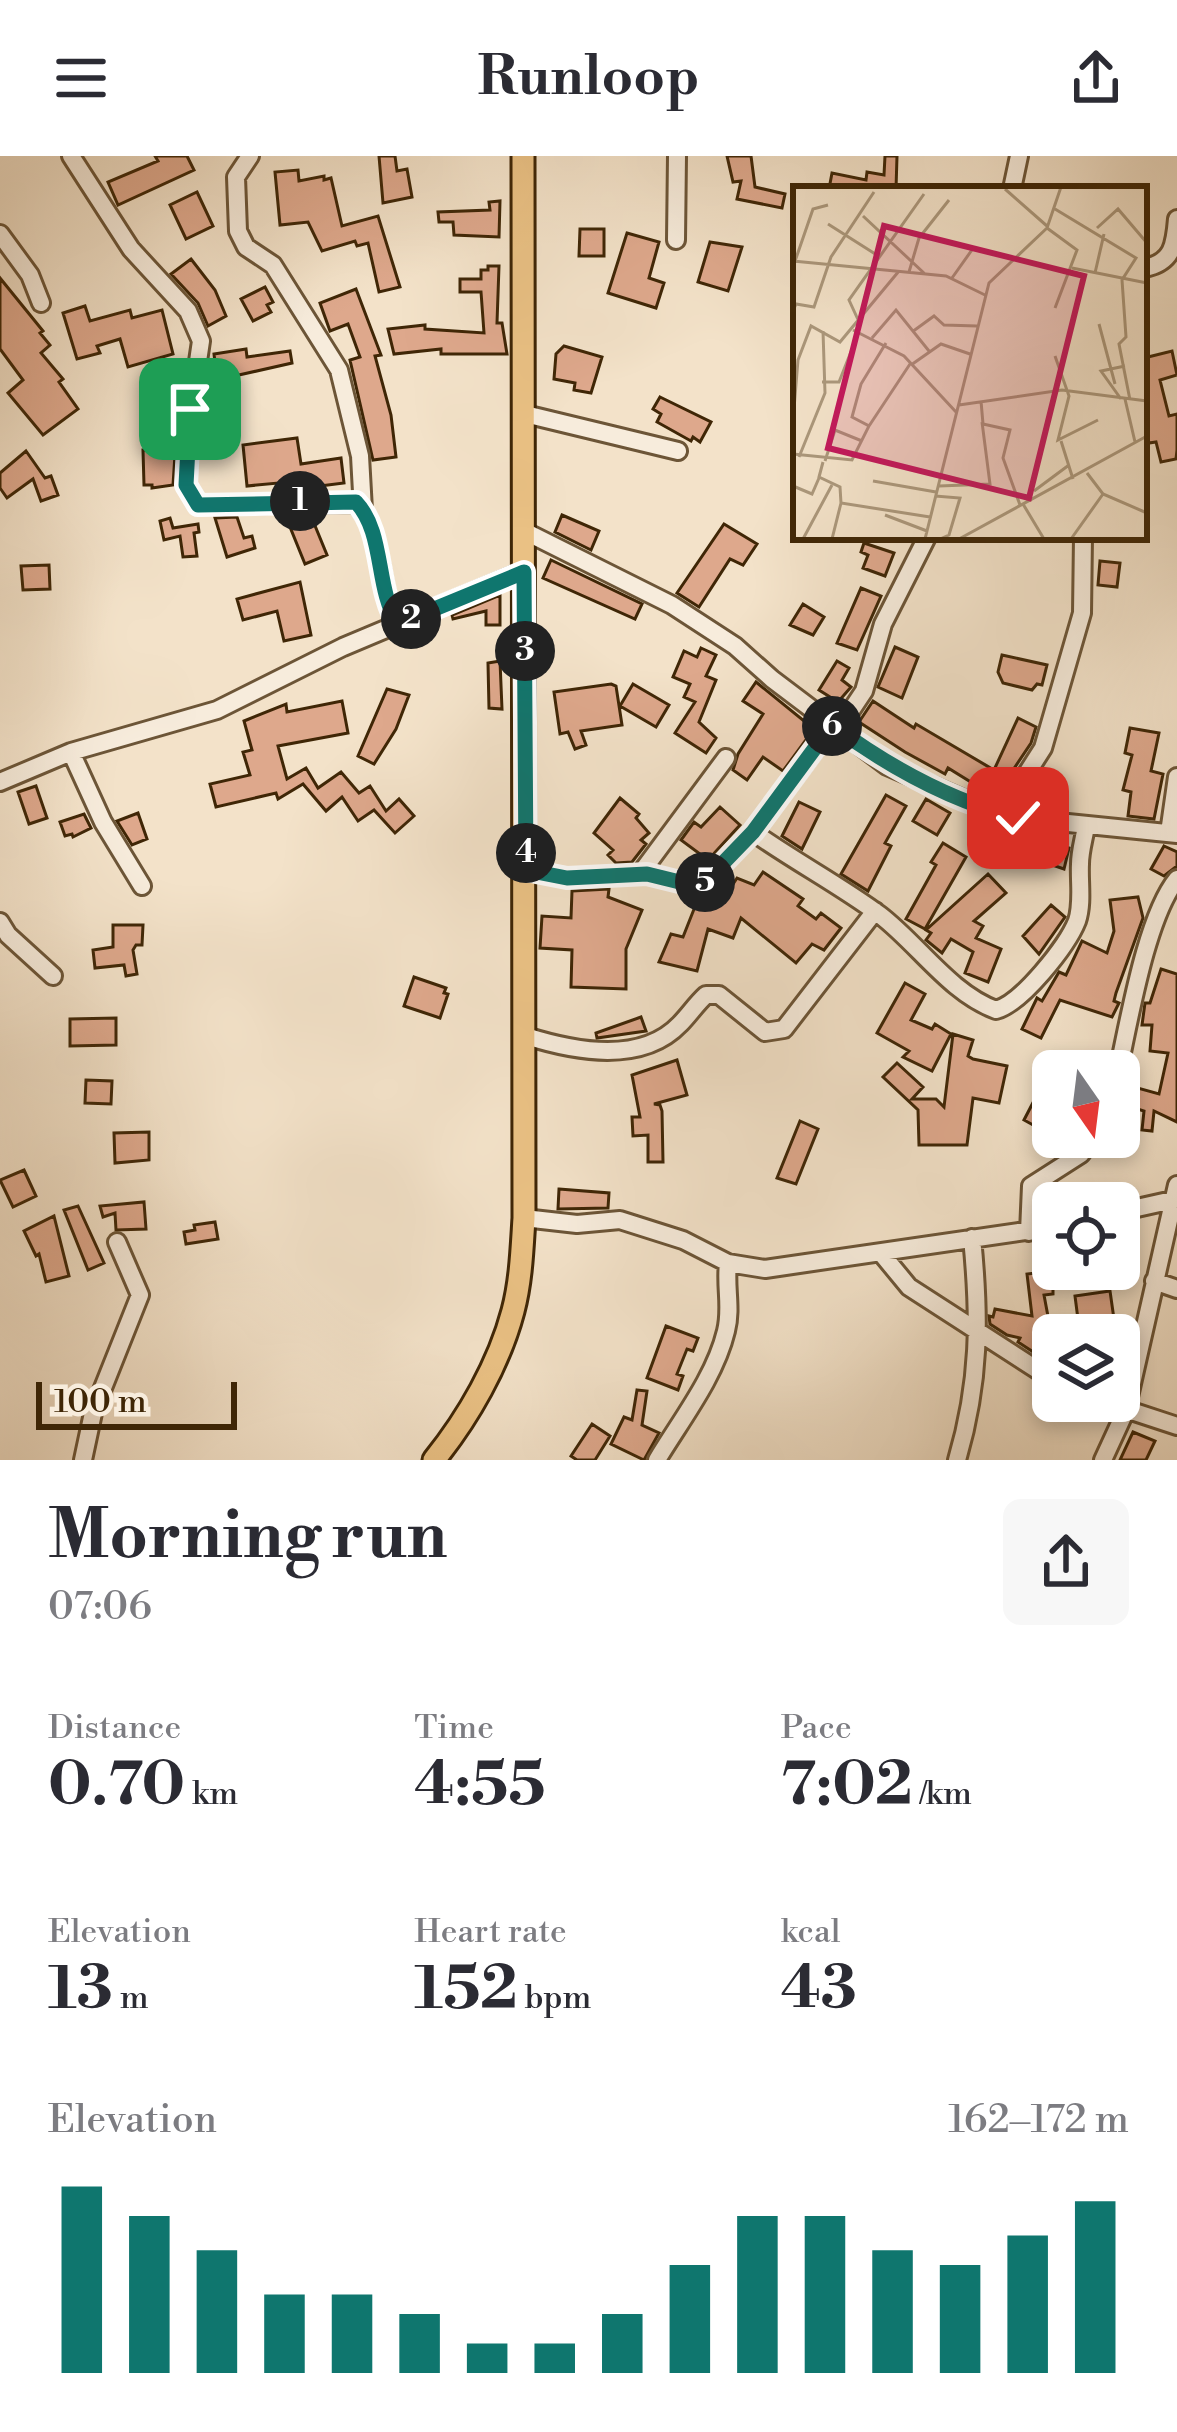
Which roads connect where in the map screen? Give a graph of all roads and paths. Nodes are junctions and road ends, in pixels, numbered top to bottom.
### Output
1 (71, 156) edge
2 (250, 156) edge
3 (523, 156) edge
4 (677, 156) edge
5 (1019, 156) edge
6 (1013, 186) edge
7 (1177, 219) edge
8 (0, 234) edge
9 (676, 240) dead end
10 (1147, 267) edge
11 (41, 303) dead end
12 (525, 414) junction
13 (678, 451) dead end
14 (363, 510) junction
15 (524, 531) junction
16 (925, 540) edge
17 (1084, 540) edge
18 (524, 572) junction
19 (398, 624) junction
20 (835, 728) junction
21 (71, 752) junction
22 (726, 758) dead end
23 (1177, 777) edge
24 (0, 782) edge
25 (1001, 814) junction
26 (1086, 826) junction
27 (753, 832) junction
28 (1173, 834) edge
29 (526, 870) junction
30 (640, 874) junction
31 (1175, 883) edge
32 (142, 886) dead end
33 (875, 911) junction
34 (0, 922) edge
35 (53, 976) dead end
36 (526, 1036) junction
37 (1123, 1050) edge
38 (1075, 1158) edge
39 (1176, 1194) edge
40 (1140, 1205) edge
41 (524, 1218) junction
42 (1032, 1231) edge
43 (1029, 1232) junction
44 (972, 1238) junction
45 (117, 1242) dead end
46 (881, 1253) junction
47 (728, 1263) junction
48 (1154, 1281) junction
49 (1177, 1289) edge
50 (978, 1332) junction
51 (1140, 1346) edge
52 (1032, 1367) edge
53 (1140, 1415) edge
54 (1121, 1422) edge
55 (1177, 1426) edge
56 (83, 1460) edge
57 (434, 1460) edge
58 (656, 1460) edge
59 (957, 1460) edge
60 (1102, 1460) edge

1 - 14 street
2 - 14 street
3 - 12 main road
4 - 9 street
5 - 6 street
7 - 10 street
8 - 11 street
12 - 13 street
12 - 15 main road
14 - 19 street
15 - 18 main road
15 - 20 street
16 - 20 street
17 - 25 street
18 - 19 street
18 - 29 main road
19 - 21 street
20 - 25 street
20 - 27 street
21 - 24 street
21 - 32 street
22 - 30 street
23 - 28 street
25 - 26 street
26 - 28 street
26 - 33 street
27 - 30 street
27 - 33 street
29 - 30 street
29 - 36 main road
31 - 37 street
33 - 36 street
34 - 35 street
36 - 41 main road
38 - 43 street
39 - 40 street
39 - 48 street
41 - 47 street
41 - 57 main road
42 - 43 street
43 - 44 street
44 - 46 street
44 - 50 street
45 - 56 street
46 - 47 street
46 - 50 street
47 - 58 street
48 - 49 street
48 - 51 street
50 - 52 street
50 - 59 street
53 - 55 street
54 - 60 street

